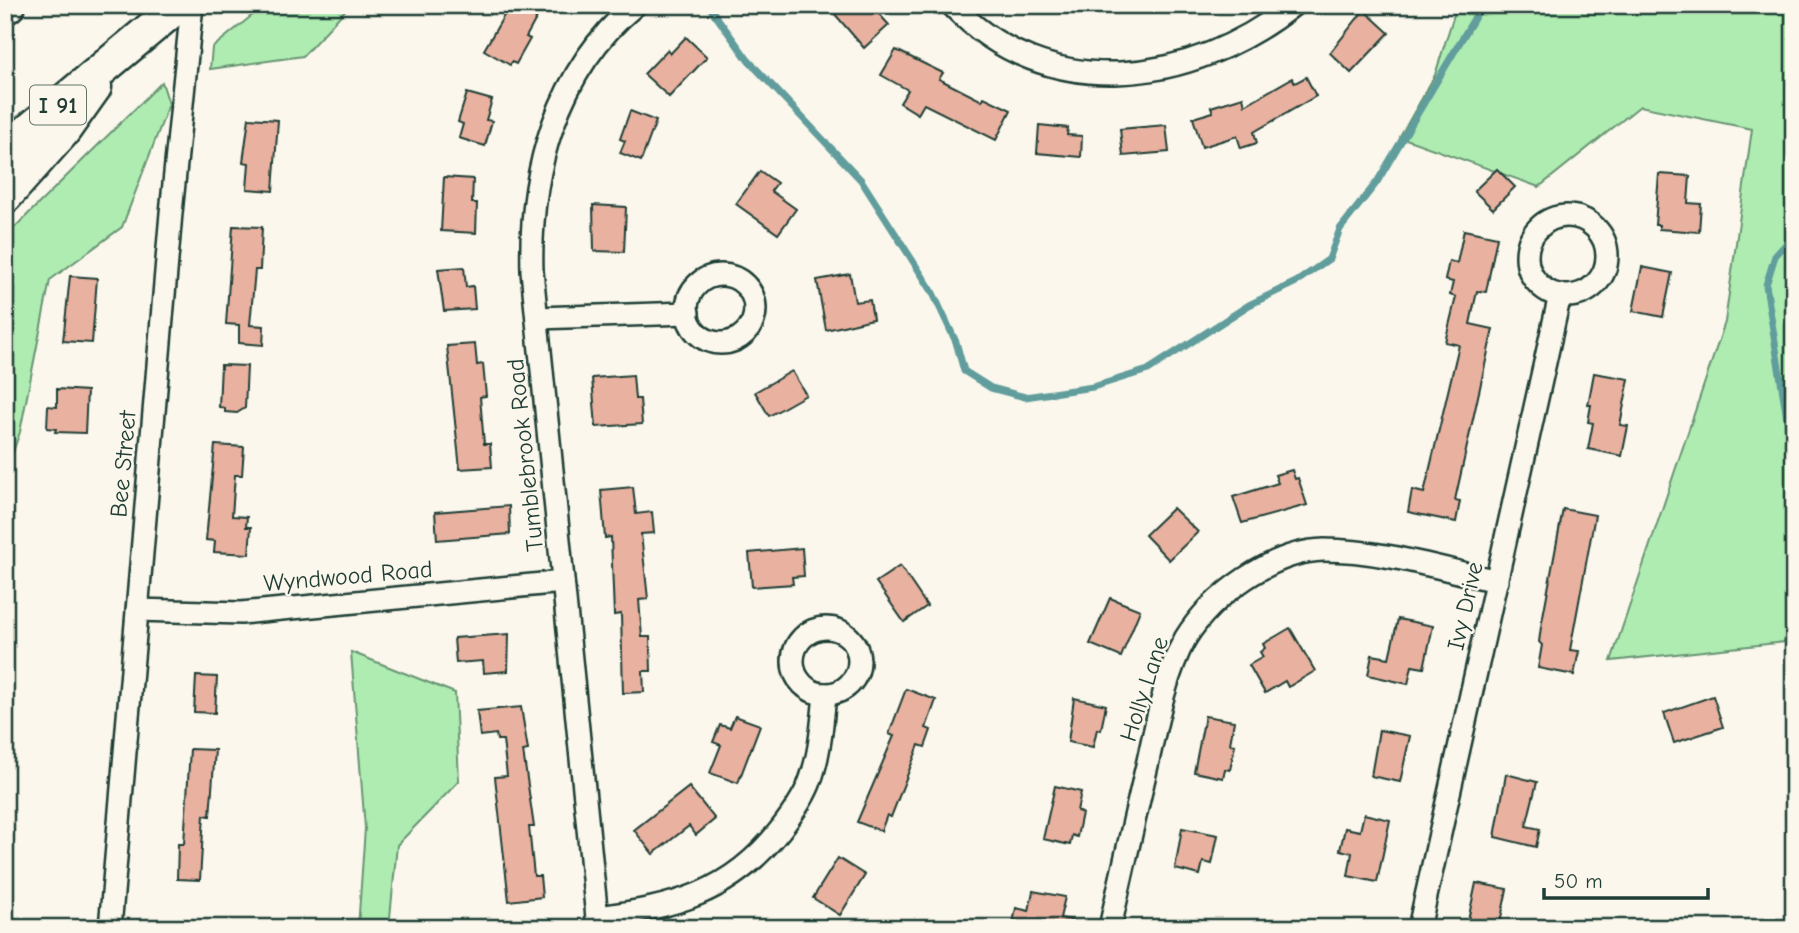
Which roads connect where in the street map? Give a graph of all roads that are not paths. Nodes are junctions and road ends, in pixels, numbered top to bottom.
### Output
1 (192, 5) edge
2 (635, 5) edge
3 (951, 5) edge
4 (1293, 5) edge
5 (171, 12) edge
6 (111, 60) junction
7 (5, 150) edge
8 (5, 197) edge
9 (1560, 295) dead end
10 (688, 313) dead end
11 (537, 318) junction
12 (564, 582) junction
13 (1497, 582) junction
14 (137, 610) junction
15 (825, 694) dead end
16 (597, 922) edge
17 (110, 928) edge
18 (1110, 928) edge
19 (1419, 928) edge

1 - 14 street, Bee Street
2 - 11 street, Tumblebrook Road
3 - 4 street
5 - 6 highway, I 91
6 - 7 highway, I 91
6 - 8 highway
9 - 13 street, Ivy Drive
10 - 11 street
11 - 12 street, Tumblebrook Road
12 - 14 street, Wyndwood Road
12 - 16 street, Tumblebrook Road
13 - 18 street, Holly Lane
13 - 19 street, Ivy Drive
14 - 17 street, Bee Street
15 - 16 street

